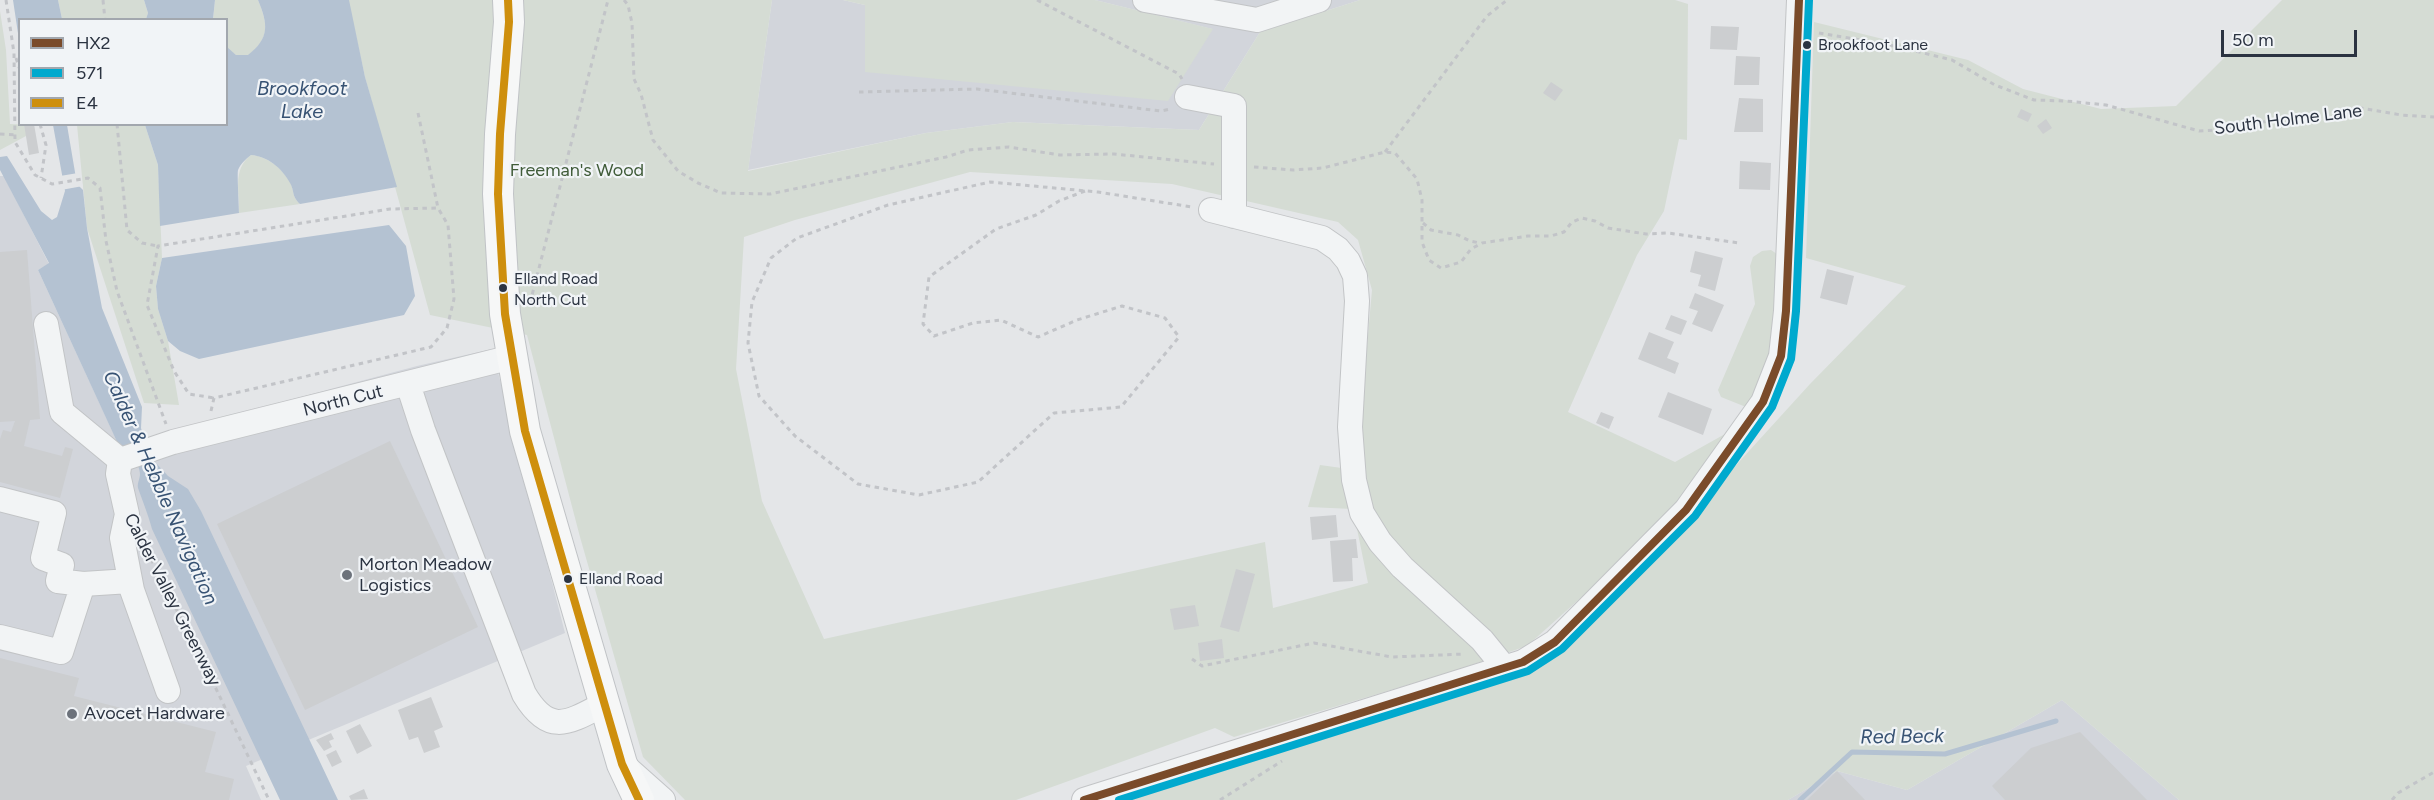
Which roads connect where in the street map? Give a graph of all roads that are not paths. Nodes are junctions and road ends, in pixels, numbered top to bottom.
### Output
1 (508, 0) edge
2 (1145, 0) edge
3 (1319, 0) edge
4 (1799, 0) edge
5 (1187, 97) road end
6 (46, 324) dead end
7 (512, 357) junction
8 (408, 384) junction
9 (120, 460) junction
10 (0, 499) edge
11 (130, 581) junction
12 (83, 584) junction
13 (0, 636) edge
14 (1499, 660) junction
15 (168, 691) dead end
16 (604, 704) junction
17 (622, 764) junction
18 (639, 800) edge
19 (663, 800) edge
20 (1084, 800) edge

1 - 7 main road
2 - 3 street
4 - 14 street
5 - 14 street
6 - 9 street
7 - 8 street, North Cut
7 - 16 main road
8 - 9 street, North Cut
8 - 16 street
9 - 11 street, Calder Valley Greenway
10 - 12 street
11 - 12 street
11 - 15 street
12 - 13 street
14 - 20 street
16 - 17 main road
17 - 18 main road
17 - 19 street

